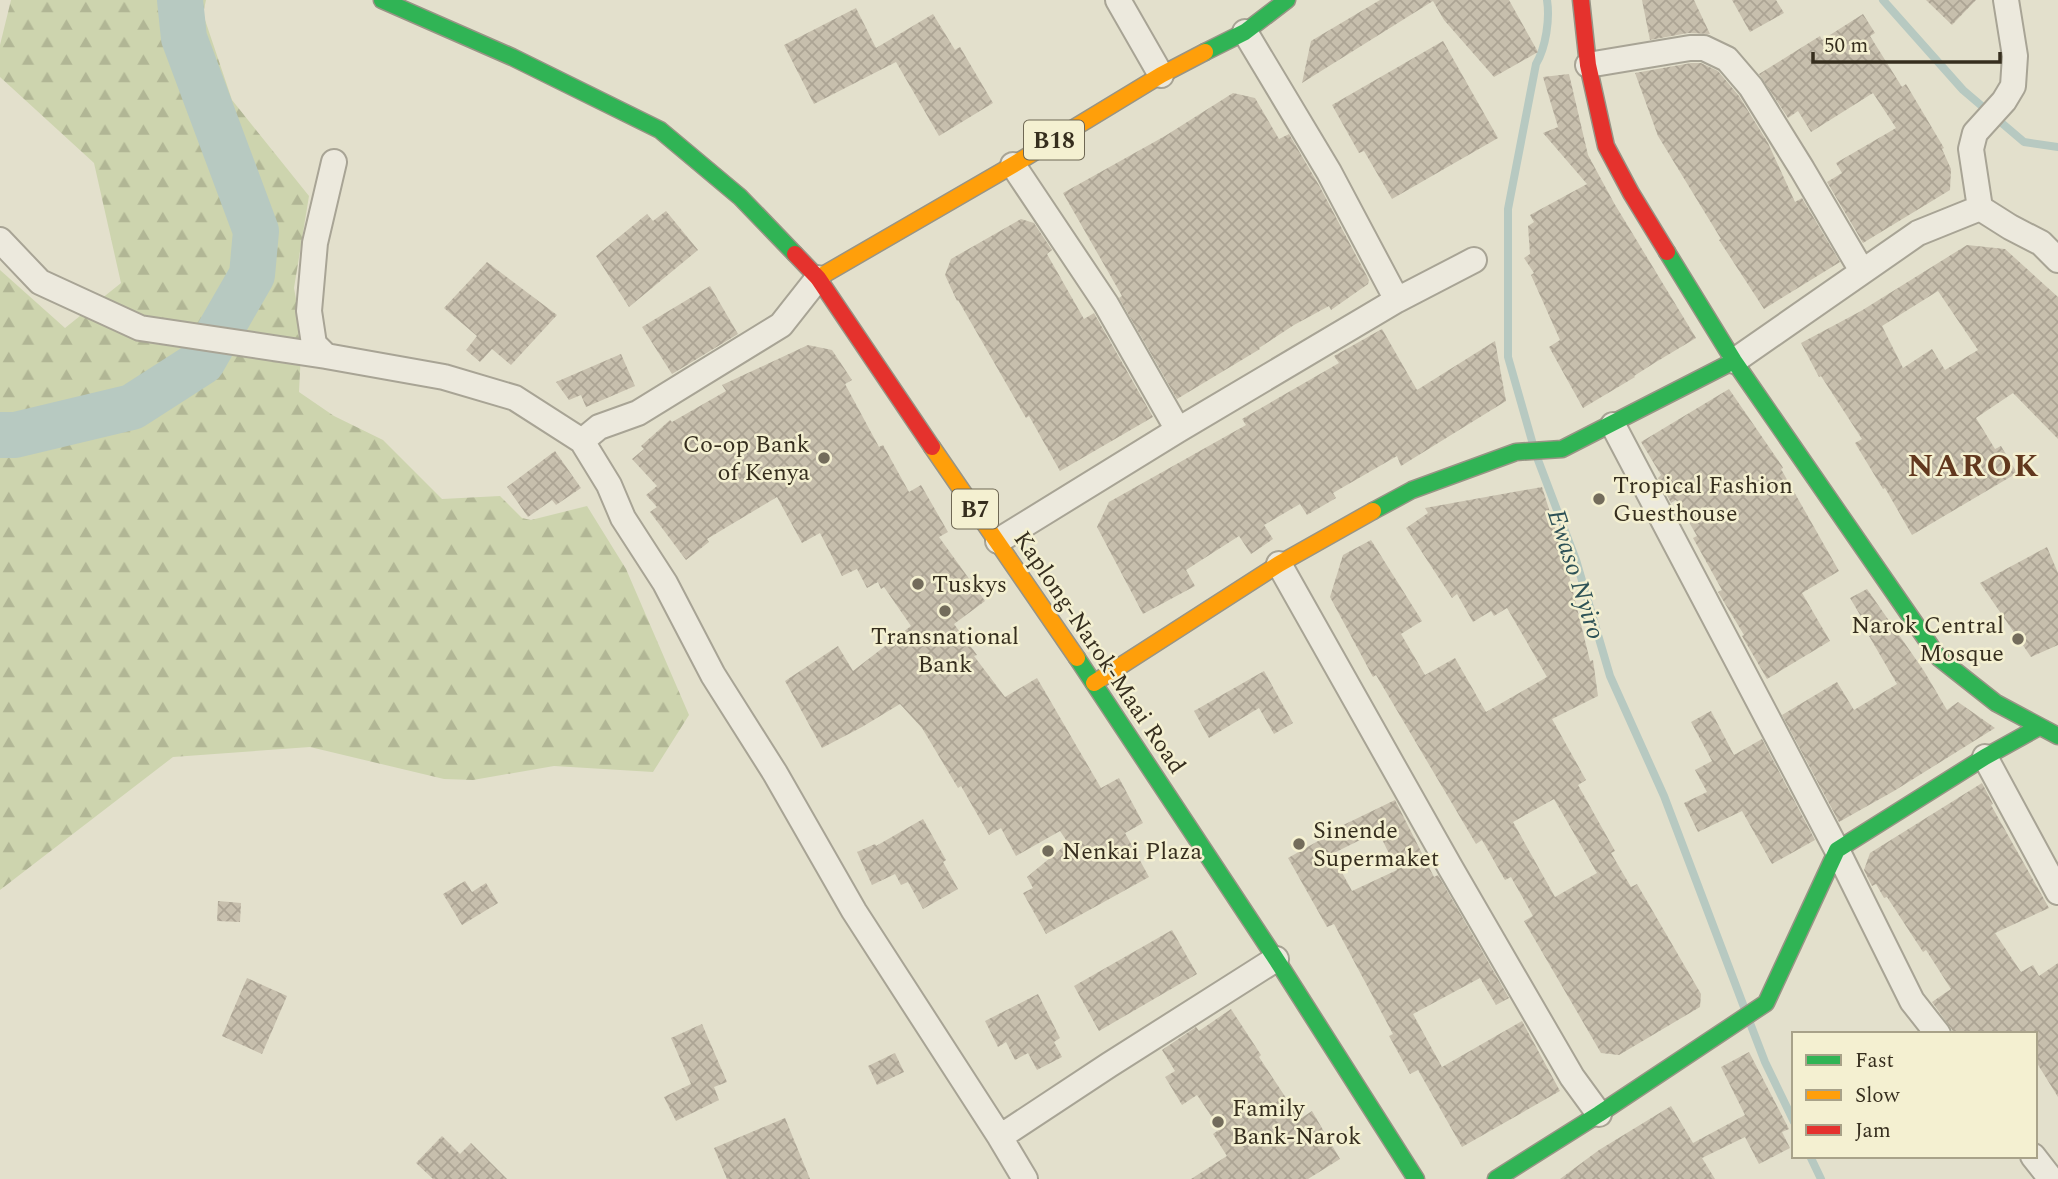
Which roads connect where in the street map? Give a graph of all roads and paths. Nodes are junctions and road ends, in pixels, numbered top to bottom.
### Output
1 (382, 0) edge
2 (445, 0) edge
3 (1118, 0) edge
4 (1287, 0) edge
5 (1581, 0) edge
6 (2006, 0) edge
7 (440, 26) junction
8 (1245, 32) junction
9 (1588, 65) junction
10 (1161, 75) junction
11 (334, 162) dead end
12 (1013, 165) junction
13 (1980, 208) junction
14 (0, 240) edge
15 (1474, 260) dead end
16 (2058, 260) edge
17 (1862, 271) junction
18 (818, 278) junction
19 (1397, 300) junction
20 (326, 356) junction
21 (1734, 361) junction
22 (1613, 425) junction
23 (1178, 430) junction
24 (582, 441) junction
25 (998, 541) junction
26 (1279, 564) junction
27 (1094, 683) junction
28 (2039, 727) junction
29 (2058, 736) edge
30 (1985, 757) junction
31 (1837, 850) junction
32 (2058, 892) edge
33 (1276, 959) junction
34 (1936, 1032) edge
35 (1599, 1114) junction
36 (1000, 1138) junction
37 (2035, 1158) edge
38 (1014, 1176) edge
39 (1416, 1179) edge
40 (1496, 1179) edge
41 (2051, 1179) edge

1 - 7 main road, Kaplong-Narok-Maai Road / B7
2 - 7 street
3 - 10 street
4 - 8 main road, B18
5 - 9 main road
6 - 13 street
7 - 18 main road, Kaplong-Narok-Maai Road / B7
8 - 10 main road, B18
8 - 19 street
9 - 17 street
9 - 21 main road
10 - 12 main road, B18
11 - 20 street
12 - 18 main road, B18
12 - 23 street
13 - 16 street
13 - 17 street
14 - 20 street
15 - 19 street
17 - 21 street
18 - 24 street
18 - 25 main road, Kaplong-Narok-Maai Road / B7
19 - 23 street
20 - 24 street
21 - 22 main road
21 - 28 main road
22 - 26 main road
22 - 31 street
23 - 25 street
24 - 36 street
25 - 27 main road, Kaplong-Narok-Maai Road / B7
26 - 27 main road
26 - 35 street
27 - 33 main road, Kaplong-Narok-Maai Road / B7
28 - 29 main road
28 - 30 main road
30 - 31 main road
30 - 32 street
31 - 34 street
31 - 35 main road
33 - 36 street
33 - 39 main road, Kaplong-Narok-Maai Road / B7
35 - 40 main road
36 - 38 street
37 - 41 street

